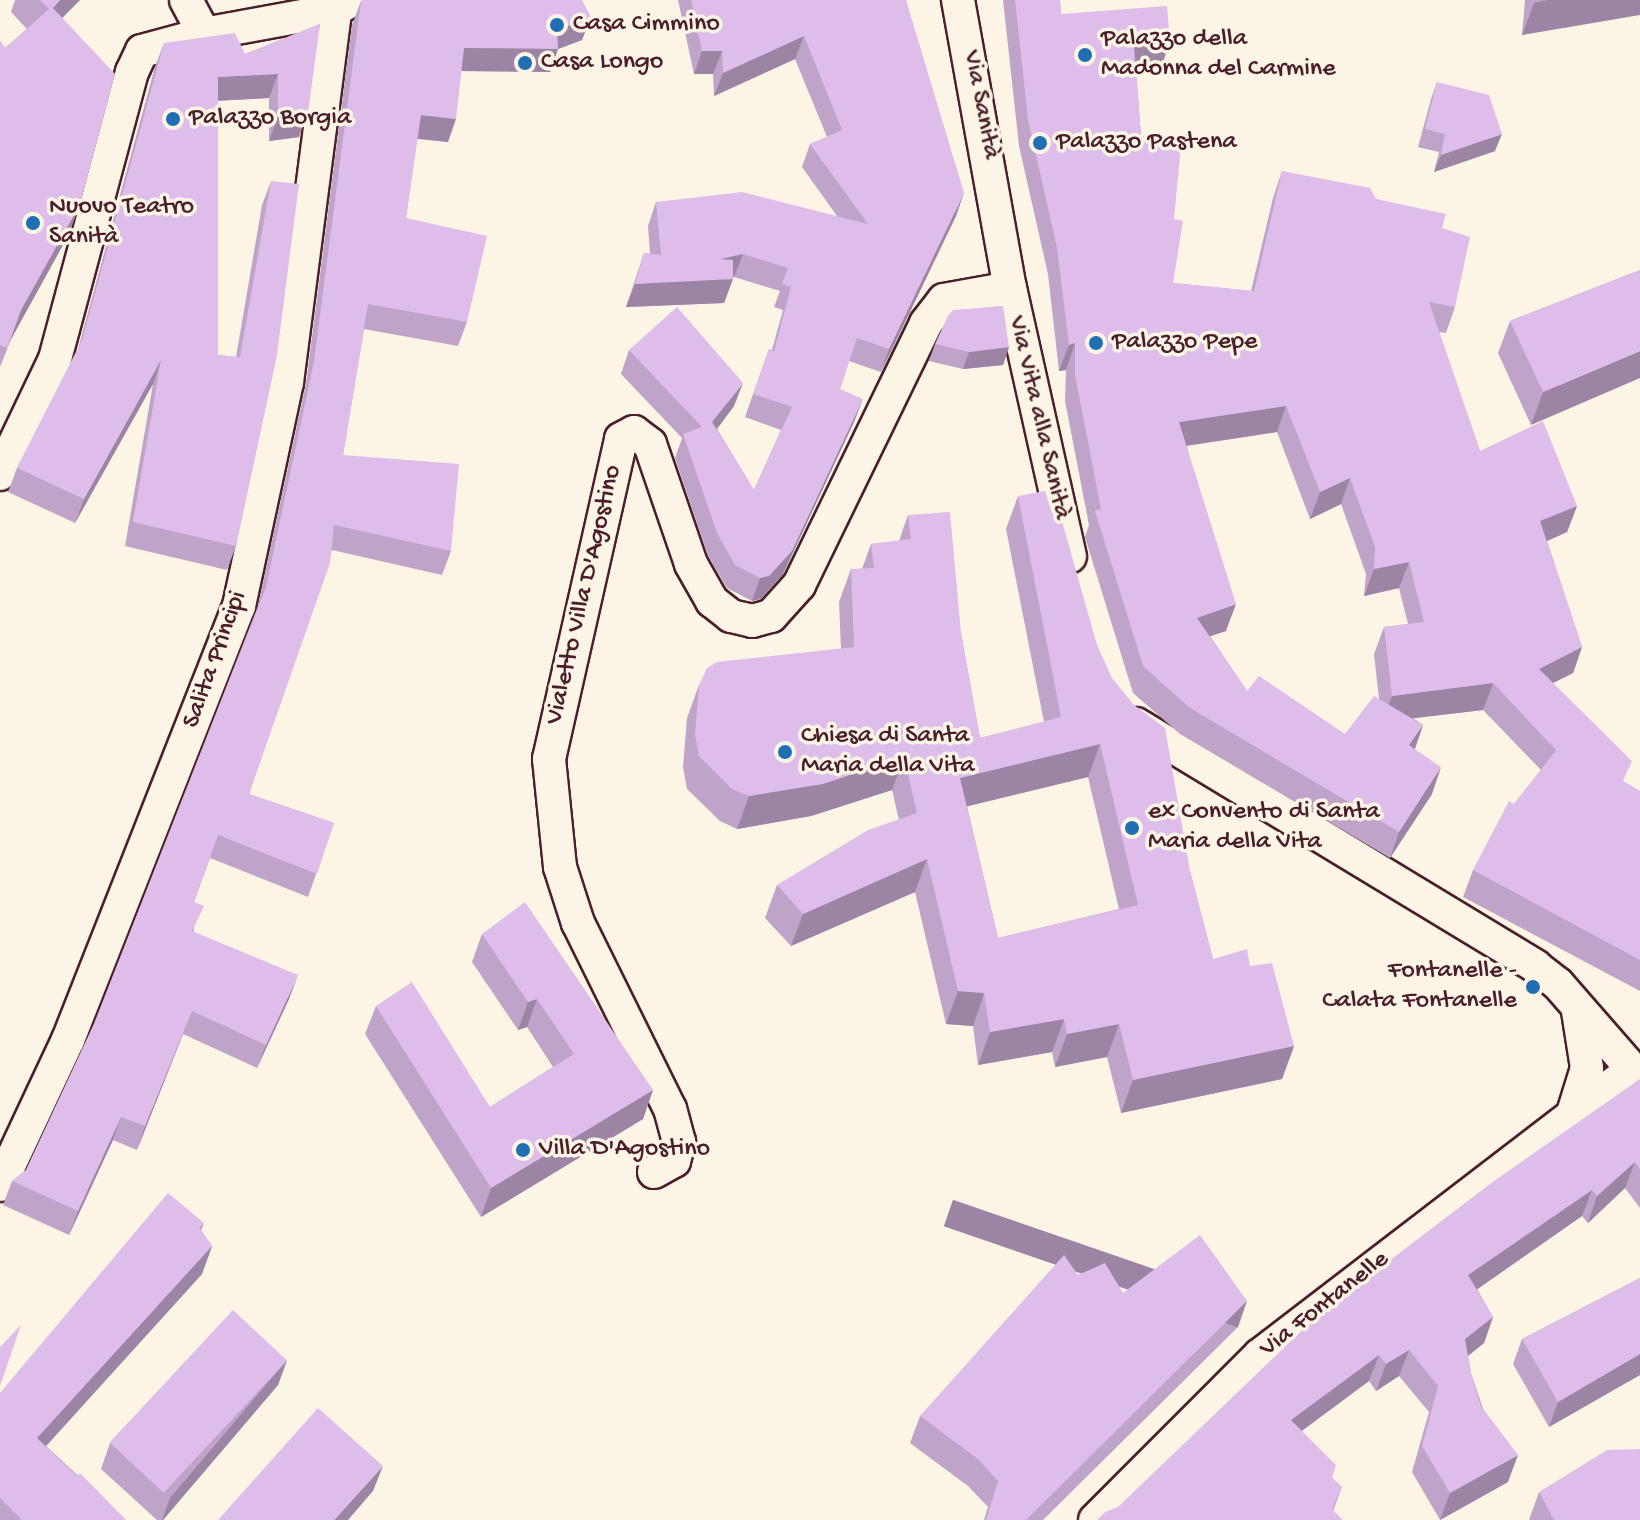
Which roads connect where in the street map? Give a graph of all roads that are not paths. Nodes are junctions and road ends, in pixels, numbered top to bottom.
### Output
1 (186, 0) edge
2 (958, 0) edge
3 (344, 5) edge
4 (250, 13) edge
5 (204, 34) junction
6 (1000, 211) joint
7 (1010, 288) junction
8 (926, 323) joint
9 (0, 474) edge
10 (1078, 586) edge
11 (1127, 714) edge
12 (1577, 1008) junction
13 (1638, 1072) edge
14 (1574, 1110) junction
15 (654, 1172) dead end
16 (0, 1185) edge
17 (1095, 1520) edge

1 - 5 street
2 - 6 street, Via Sanità
3 - 4 street
3 - 16 street, Salita Principi
4 - 5 street
5 - 9 street
6 - 7 street, Via Vita alla Sanità
7 - 8 street, Via Vita alla Sanità
7 - 10 street, Via Vita alla Sanità
8 - 15 street, Vialetto Villa D'Agostino
11 - 12 street, Via Fontanelle
12 - 13 street, Via Fontanelle
12 - 14 street
13 - 14 street, Via Fontanelle
14 - 17 street, Via Fontanelle

